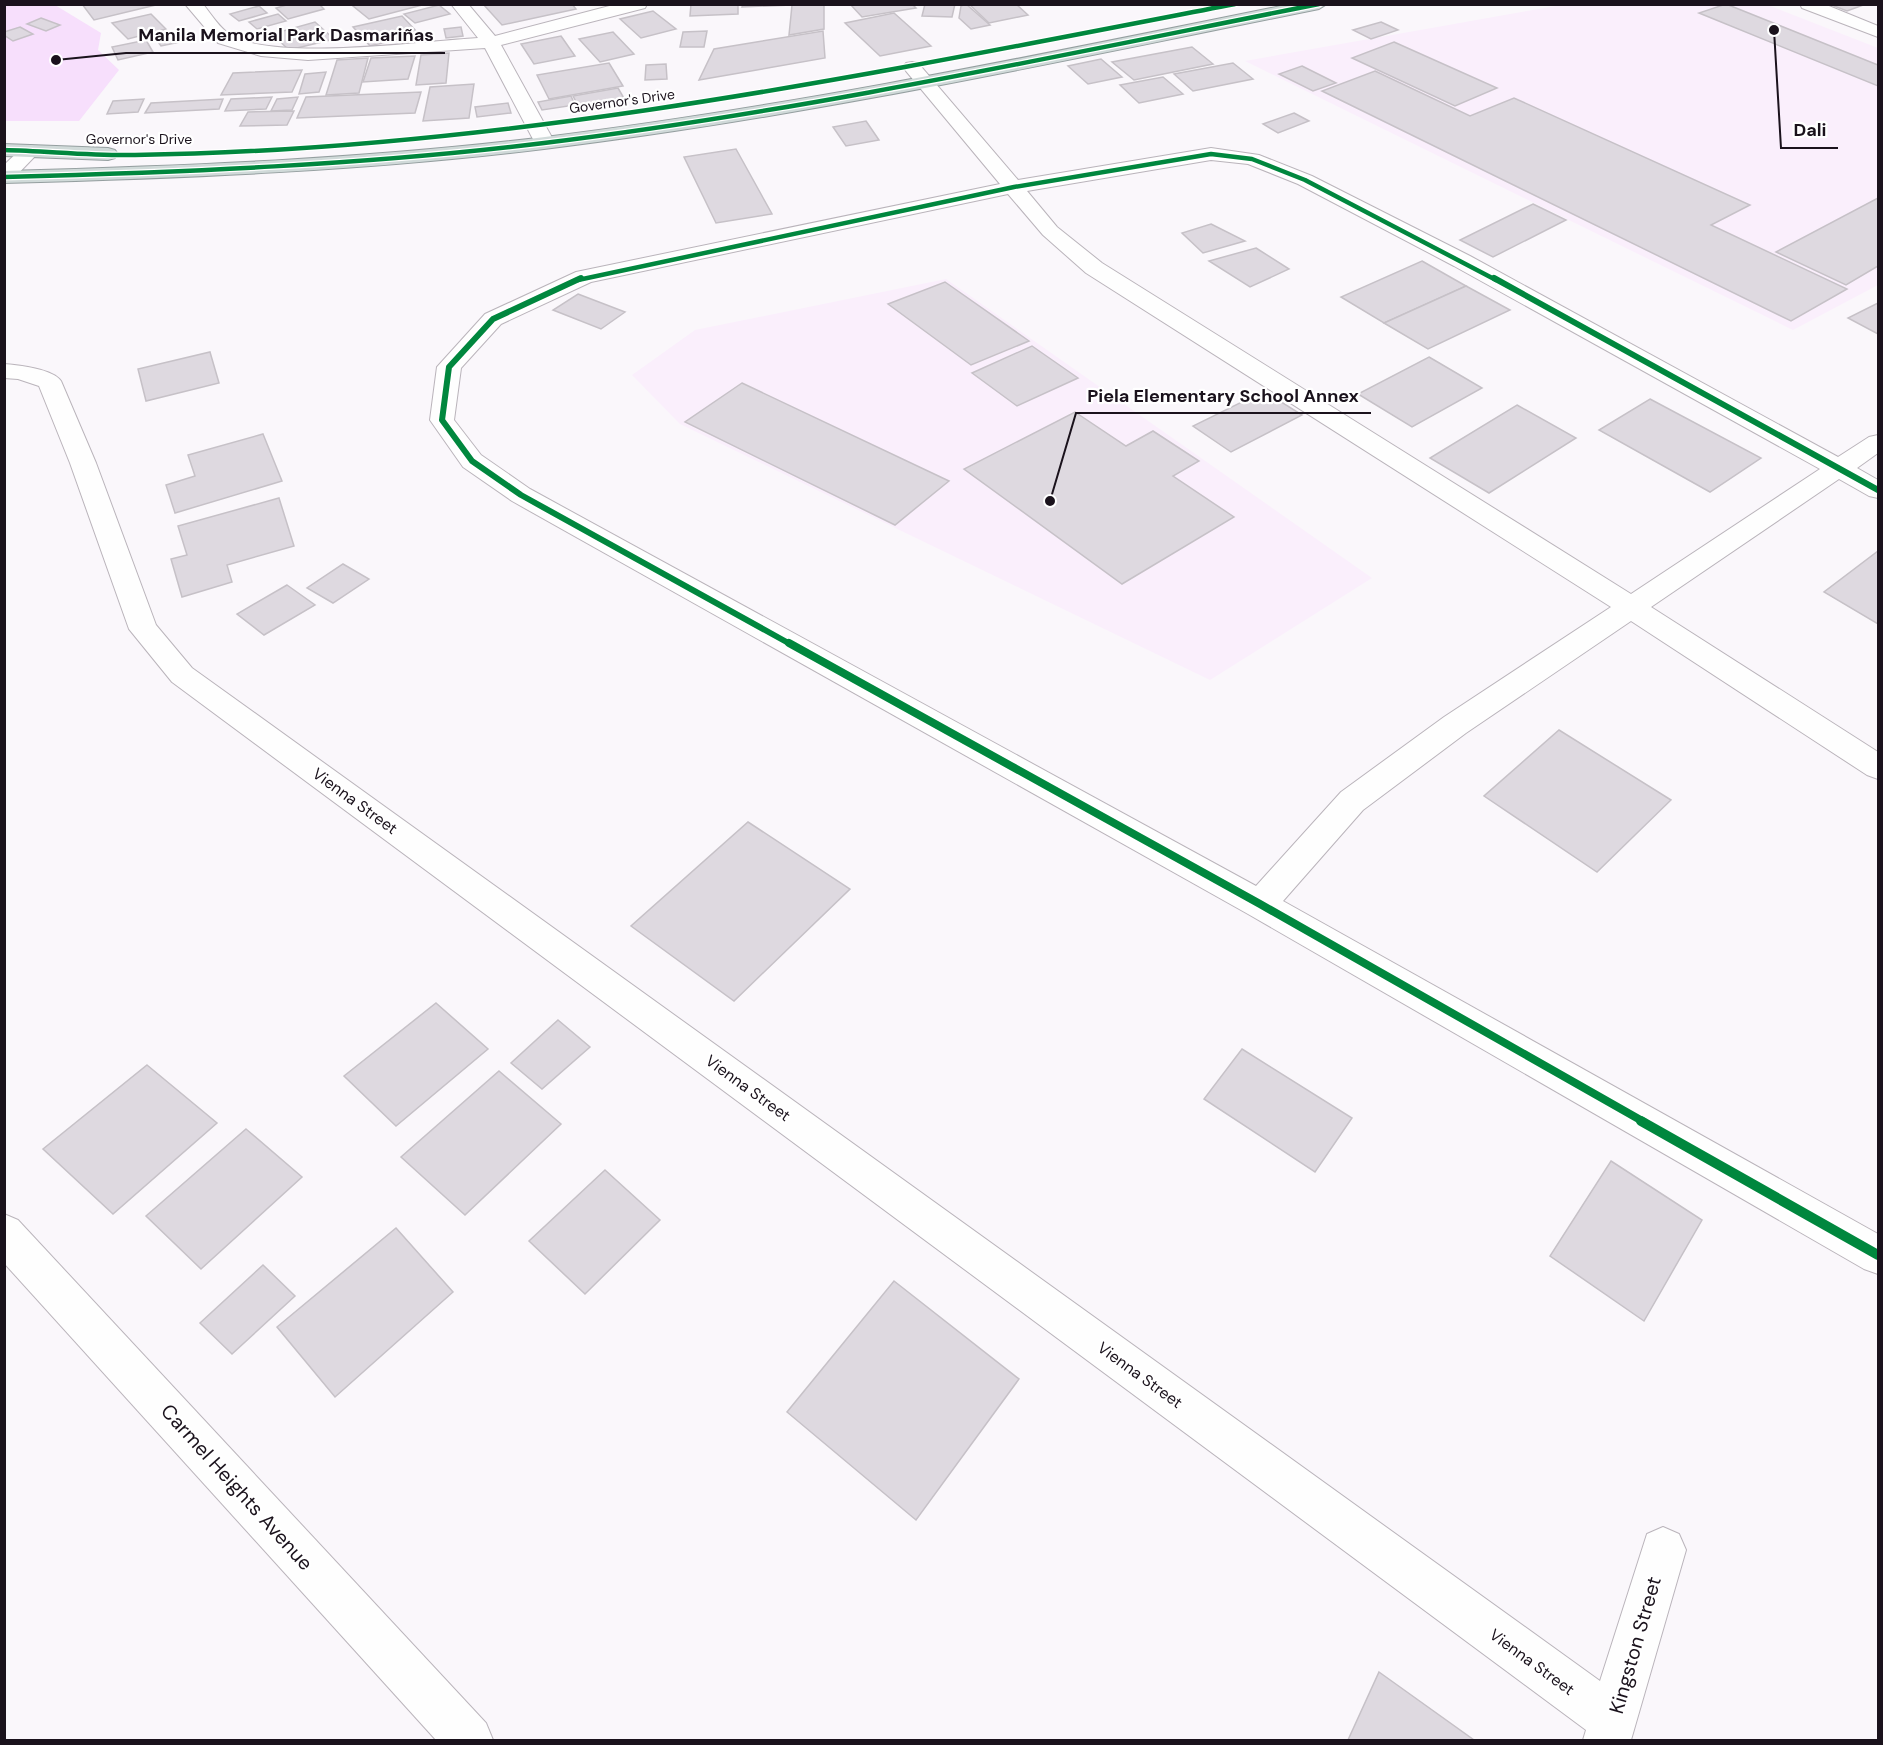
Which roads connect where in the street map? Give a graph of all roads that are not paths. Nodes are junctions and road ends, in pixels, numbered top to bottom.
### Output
1 (193, 4) edge
2 (459, 4) edge
3 (639, 4) edge
4 (1235, 4) edge
5 (1318, 4) edge
6 (1808, 4) edge
7 (1202, 11) junction
8 (1220, 24) junction
9 (1878, 32) edge
10 (491, 42) junction
11 (918, 74) junction
12 (541, 135) junction
13 (4, 150) edge
14 (30, 151) junction
15 (5, 177) edge
16 (1014, 187) junction
17 (4, 371) edge
18 (1878, 441) edge
19 (1839, 469) junction
20 (1878, 490) edge
21 (1631, 607) junction
22 (1878, 767) edge
23 (1260, 904) junction
24 (4, 1233) edge
25 (1878, 1255) edge
26 (1663, 1550) dead end
27 (1610, 1730) edge
28 (469, 1740) edge

1 - 10 street
2 - 10 street
3 - 10 street
4 - 7 highway, Governor's Drive
5 - 8 highway, Governor's Drive
6 - 9 street
7 - 8 highway
7 - 11 highway, Governor's Drive
8 - 11 highway, Governor's Drive
10 - 12 street
11 - 12 highway, Governor's Drive
11 - 16 street
12 - 14 highway, Governor's Drive
12 - 15 highway, Governor's Drive
13 - 14 highway, Governor's Drive
14 - 15 street
16 - 19 street
16 - 21 street
16 - 23 street
17 - 27 street, Vienna Street
18 - 19 street
19 - 20 street
19 - 21 street
21 - 22 street
21 - 23 street
23 - 25 street
24 - 28 street, Carmel Heights Avenue
26 - 27 street, Kingston Street

